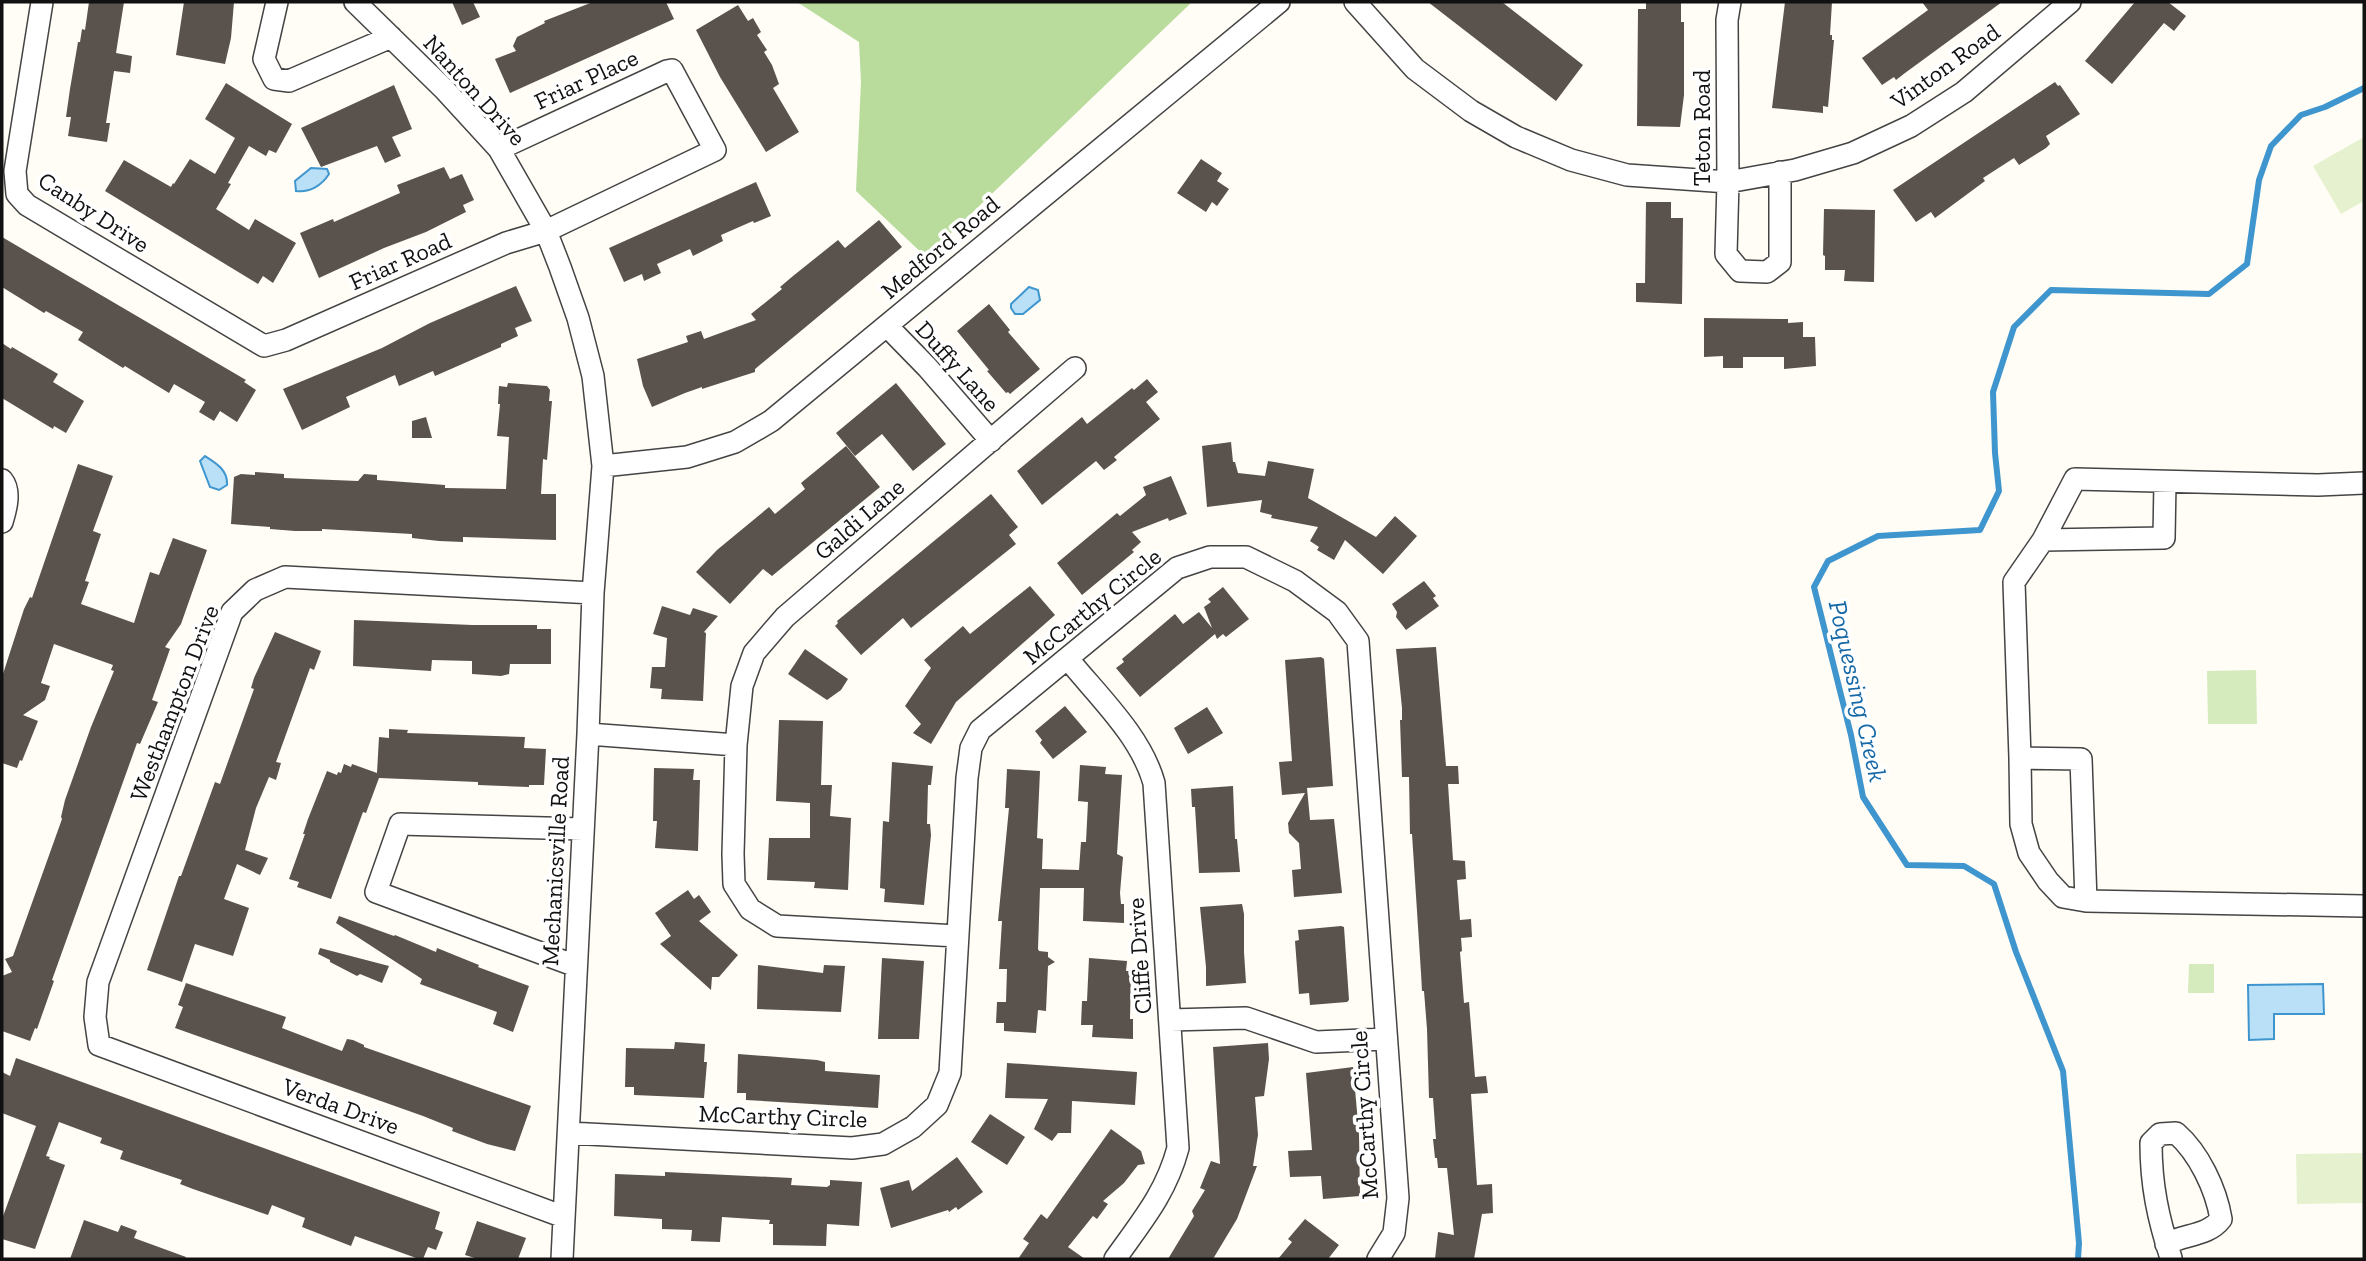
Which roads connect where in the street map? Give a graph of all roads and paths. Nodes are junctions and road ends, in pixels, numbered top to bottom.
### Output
1 (42, 2) edge
2 (277, 2) edge
3 (355, 2) edge
4 (1279, 2) edge
5 (1355, 2) edge
6 (1730, 2) edge
7 (2070, 2) edge
8 (391, 37) junction
9 (499, 149) junction
10 (1780, 172) junction
11 (1728, 182) junction
12 (545, 231) junction
13 (887, 326) junction
14 (276, 343) joint
15 (1075, 368) dead end
16 (990, 441) junction
17 (603, 466) junction
18 (2165, 482) junction
19 (2364, 483) edge
20 (4, 488) edge
21 (2, 522) edge
22 (2043, 540) junction
23 (593, 593) junction
24 (1068, 659) junction
25 (589, 734) junction
26 (736, 745) junction
27 (2020, 758) junction
28 (583, 829) junction
29 (2086, 901) junction
30 (2364, 906) edge
31 (957, 936) junction
32 (576, 966) junction
33 (1170, 1020) junction
34 (1386, 1039) junction
35 (99, 1045) joint
36 (569, 1133) junction
37 (564, 1217) junction
38 (2169, 1252) edge
39 (562, 1259) edge
40 (1115, 1259) edge
41 (1378, 1259) edge

1 - 14 street, Canby Drive
2 - 8 street
3 - 8 street, Nanton Drive
4 - 13 street, Medford Road
5 - 11 street, Vinton Road
6 - 11 street, Teton Road
7 - 10 street, Vinton Road
8 - 9 street, Nanton Drive
9 - 12 street, Nanton Drive
9 - 12 street, Friar Place
10 - 11 street, Vinton Road
10 - 11 street, Teton Road
12 - 14 street, Friar Road
12 - 17 street, Nanton Drive
13 - 16 street, Duffy Lane
13 - 17 street, Medford Road
15 - 16 street, Galdi Lane
16 - 26 street, Galdi Lane
17 - 23 street, Mechanicsville Road
18 - 19 street
18 - 22 street
18 - 22 street
20 - 21 street
22 - 27 street
23 - 25 street, Mechanicsville Road
23 - 35 street, Westhampton Drive
24 - 31 street, McCarthy Circle
24 - 33 street, Cliffe Drive
24 - 34 street, McCarthy Circle
25 - 26 street
25 - 28 street, Mechanicsville Road
26 - 31 street, Galdi Lane
27 - 29 street
27 - 29 street
28 - 32 street, Mechanicsville Road
28 - 32 street
29 - 30 street
31 - 36 street, McCarthy Circle
32 - 36 street, Mechanicsville Road
33 - 34 street
33 - 40 street, Cliffe Drive
34 - 41 street, McCarthy Circle
35 - 37 street, Verda Drive
36 - 37 street, Mechanicsville Road
37 - 39 street, Mechanicsville Road
38 - 38 street

